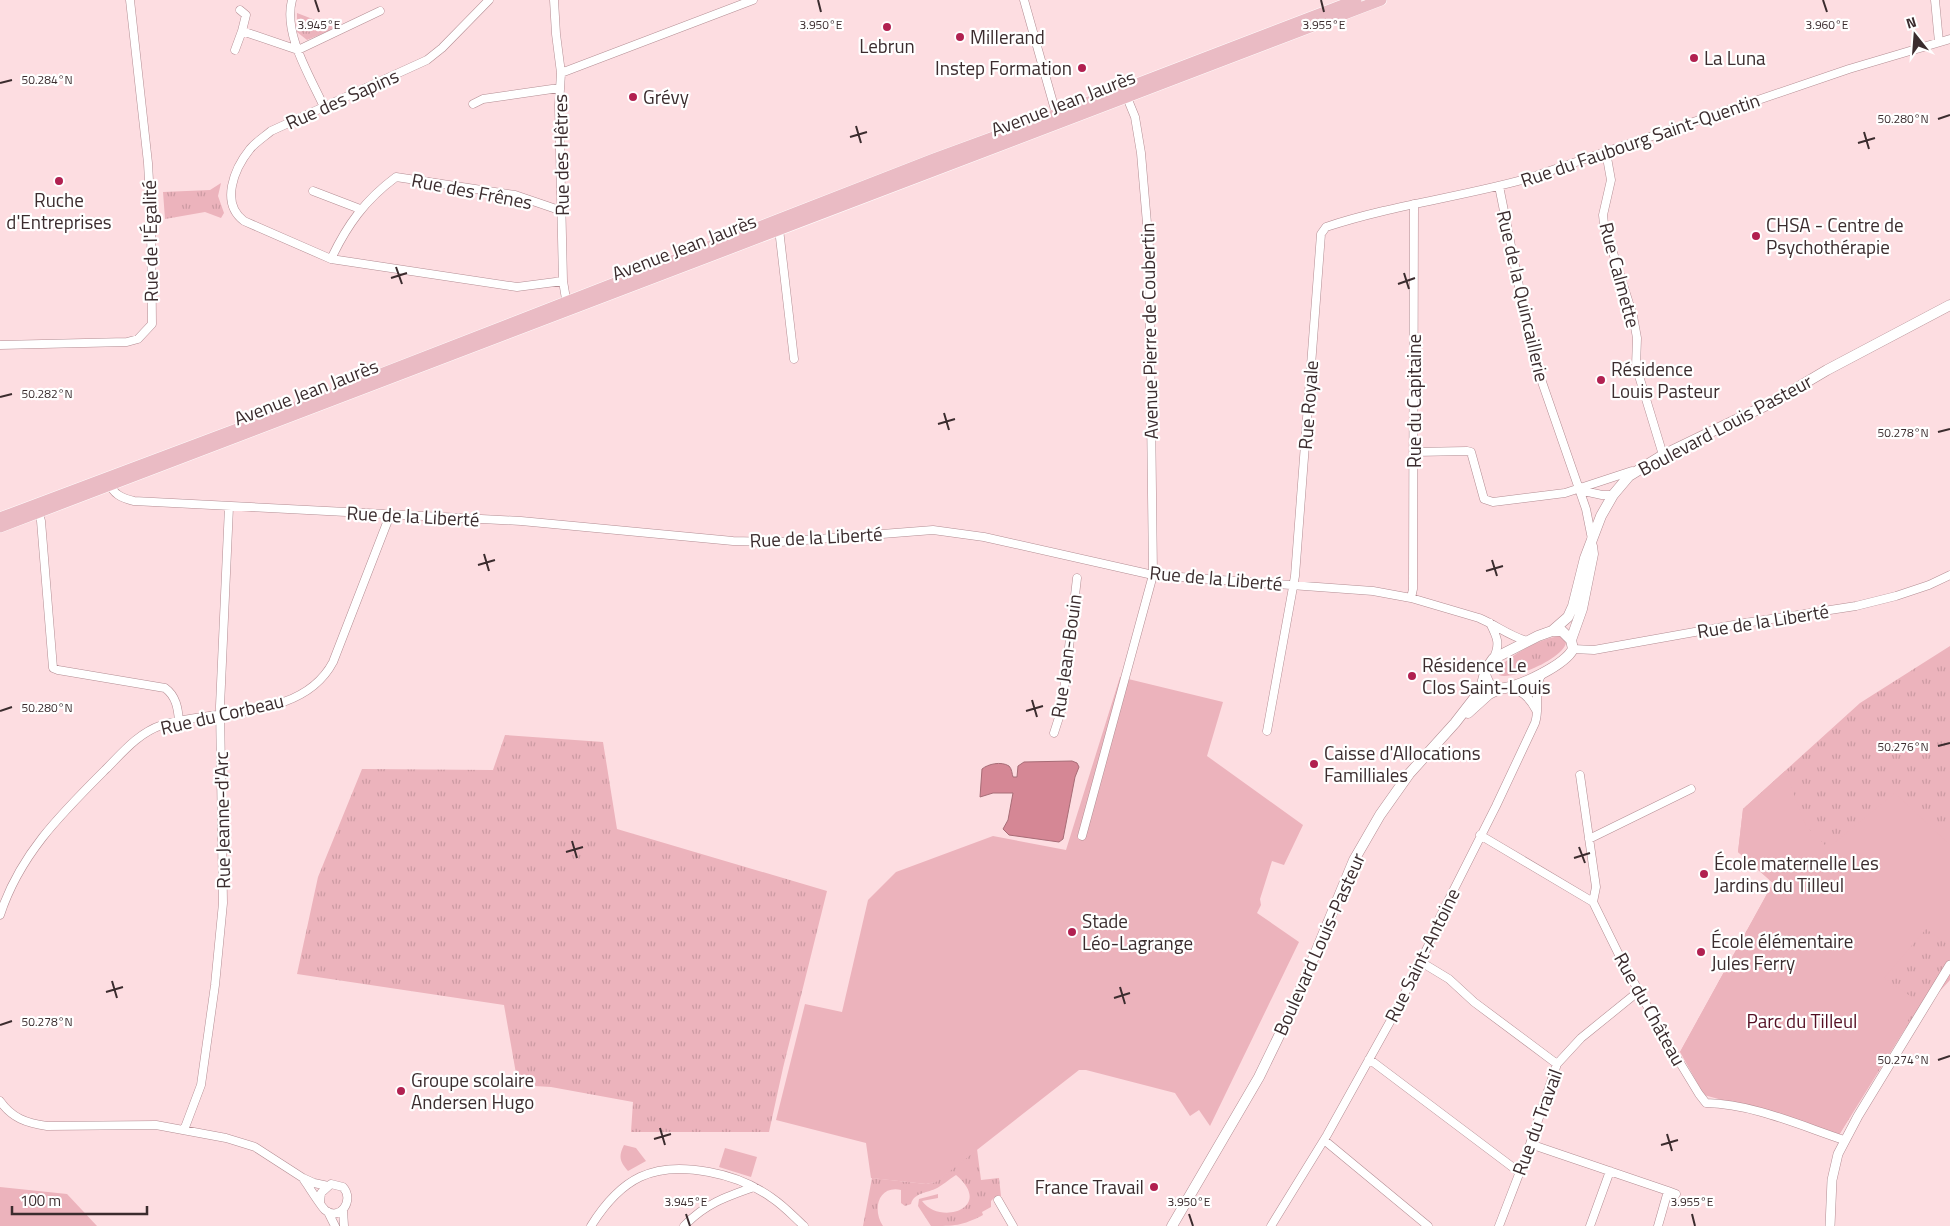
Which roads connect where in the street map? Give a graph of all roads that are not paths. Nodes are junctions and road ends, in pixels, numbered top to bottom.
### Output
1 (130, 0) edge
2 (292, 0) edge
3 (489, 0) edge
4 (554, 0) edge
5 (753, 0) edge
6 (1024, 0) edge
7 (1356, 0) edge
8 (1381, 0) edge
9 (1935, 0) edge
10 (240, 10) dead end
11 (380, 11) dead end
12 (242, 31) junction
13 (1950, 39) edge
14 (1939, 42) junction
15 (235, 50) dead end
16 (298, 50) junction
17 (561, 73) junction
18 (559, 88) junction
19 (1126, 93) junction
20 (473, 104) dead end
21 (324, 107) junction
22 (1057, 119) junction
23 (1606, 152) junction
24 (1499, 186) junction
25 (313, 191) dead end
26 (851, 196) junction
27 (1414, 204) junction
28 (360, 209) junction
29 (562, 211) junction
30 (1326, 227) joint
31 (779, 229) junction
32 (331, 259) junction
33 (563, 281) junction
34 (567, 306) junction
35 (1950, 306) edge
36 (0, 345) edge
37 (794, 359) dead end
38 (1415, 452) junction
39 (1663, 455) junction
40 (1637, 469) junction
41 (108, 481) junction
42 (1579, 490) junction
43 (1613, 495) junction
44 (229, 507) junction
45 (37, 508) junction
46 (390, 515) junction
47 (0, 518) edge
48 (0, 527) edge
49 (1592, 541) junction
50 (1153, 574) junction
51 (1950, 575) edge
52 (1077, 578) dead end
53 (1293, 585) junction
54 (1411, 598) junction
55 (1490, 623) junction
56 (1552, 631) junction
57 (1526, 641) junction
58 (1572, 645) junction
59 (1493, 659) junction
60 (1542, 672) junction
61 (1485, 675) junction
62 (1504, 688) junction
63 (1537, 713) junction
64 (220, 715) junction
65 (178, 721) junction
66 (1455, 723) junction
67 (1267, 731) dead end
68 (1054, 733) dead end
69 (1580, 775) dead end
70 (1691, 789) dead end
71 (1480, 835) junction
72 (1082, 836) dead end
73 (1590, 839) junction
74 (1593, 902) junction
75 (0, 915) edge
76 (1420, 962) junction
77 (1950, 965) edge
78 (1639, 991) junction
79 (1368, 1059) junction
80 (1557, 1064) junction
81 (0, 1100) edge
82 (184, 1130) junction
83 (1324, 1140) junction
84 (1844, 1140) junction
85 (1530, 1144) junction
86 (1610, 1171) junction
87 (1519, 1172) junction
88 (303, 1178) junction
89 (328, 1186) junction
90 (754, 1187) junction
91 (998, 1200) dead end
92 (320, 1202) junction
93 (343, 1210) junction
94 (328, 1212) junction
95 (335, 1226) edge
96 (344, 1226) edge
97 (591, 1226) edge
98 (684, 1226) edge
99 (804, 1226) edge
100 (1014, 1226) edge
101 (1172, 1226) edge
102 (1271, 1226) edge
103 (1428, 1226) edge
104 (1499, 1226) edge
105 (1590, 1226) edge
106 (1658, 1226) edge
107 (1830, 1226) edge

1 - 36 street, Rue de l'Égalité
2 - 16 street
3 - 21 street, Rue des Sapins
4 - 17 street, Rue des Hêtres
5 - 17 street
6 - 22 street
7 - 19 main road, Avenue Jean Jaurès
8 - 19 main road, Avenue Jean Jaurès
9 - 14 street
10 - 12 street
11 - 16 street
12 - 15 street
12 - 16 street
13 - 14 street, Rue du Faubourg Saint-Quentin
14 - 23 street, Rue du Faubourg Saint-Quentin
16 - 21 street
17 - 18 street, Rue des Hêtres
18 - 20 street
18 - 29 street, Rue des Hêtres
19 - 22 main road, Avenue Jean Jaurès
19 - 50 street, Avenue Pierre de Coubertin
21 - 32 street, Rue des Sapins
22 - 26 main road, Avenue Jean Jaurès
23 - 24 street, Rue du Faubourg Saint-Quentin
23 - 39 street, Rue Calmette
24 - 27 street, Rue du Faubourg Saint-Quentin
24 - 42 street, Rue de la Quincaillerie
25 - 28 street
26 - 31 main road, Avenue Jean Jaurès
26 - 34 main road, Avenue Jean Jaurès
27 - 30 street, Rue du Faubourg Saint-Quentin
27 - 38 street, Rue du Capitaine
28 - 29 street, Rue des Frênes
28 - 32 street, Rue des Frênes
29 - 33 street, Rue des Hêtres
30 - 53 street, Rue Royale
31 - 34 main road, Avenue Jean Jaurès
31 - 37 street
32 - 33 street
33 - 34 street, Rue des Hêtres
34 - 41 main road, Avenue Jean Jaurès
35 - 39 main road, Boulevard Louis Pasteur
38 - 42 street
38 - 54 street, Rue du Capitaine
39 - 40 main road, Boulevard Louis Pasteur
40 - 42 street
40 - 43 main road, Boulevard Louis Pasteur
41 - 44 street, Rue de la Liberté
41 - 45 main road, Avenue Jean Jaurès
42 - 43 street
42 - 49 street, Rue de la Quincaillerie
43 - 49 main road, Boulevard Louis Pasteur
44 - 46 street, Rue de la Liberté
44 - 64 street, Rue Jeanne-d'Arc
45 - 47 main road, Avenue Jean Jaurès
45 - 48 main road, Avenue Jean Jaurès
45 - 65 street
46 - 50 street, Rue de la Liberté
46 - 64 street, Rue du Corbeau
49 - 56 main road, Boulevard Louis Pasteur
49 - 58 main road
50 - 53 street, Rue de la Liberté
50 - 72 street, Avenue Pierre de Coubertin
51 - 58 street, Rue de la Liberté
52 - 68 street, Rue Jean-Bouin
53 - 54 street, Rue de la Liberté
53 - 67 street, Rue Royale
54 - 55 street, Rue de la Liberté
55 - 57 street, Rue de la Liberté
55 - 59 street
56 - 57 main road
56 - 58 main road
57 - 59 main road
58 - 60 main road
59 - 61 main road, Boulevard Louis-Pasteur
60 - 62 main road
60 - 63 street, Rue Saint-Antoine
61 - 62 main road
61 - 66 main road, Boulevard Louis-Pasteur
62 - 63 street
62 - 66 main road
63 - 71 street, Rue Saint-Antoine
64 - 65 street, Rue du Corbeau
64 - 82 street, Rue Jeanne-d'Arc
65 - 75 street, Rue du Corbeau
66 - 101 main road, Boulevard Louis-Pasteur
69 - 73 street
70 - 73 street
71 - 74 street
71 - 76 street, Rue Saint-Antoine
73 - 74 street
74 - 78 street, Rue du Château
76 - 79 street, Rue Saint-Antoine
76 - 80 street
77 - 84 street
78 - 80 street, Rue du Travail
78 - 84 street, Rue du Château
79 - 83 street, Rue Saint-Antoine
79 - 87 street
80 - 85 street, Rue du Travail
81 - 82 street
82 - 88 street
83 - 102 street, Rue Saint-Antoine
83 - 103 street
84 - 107 street
85 - 86 street
85 - 87 street, Rue du Travail
86 - 105 street
86 - 106 street
87 - 104 street, Rue du Travail
88 - 89 street
88 - 92 street
89 - 92 street
89 - 93 street
90 - 97 street
90 - 98 street
90 - 99 street
91 - 100 street
92 - 94 street
93 - 94 street
93 - 96 street
94 - 95 street

